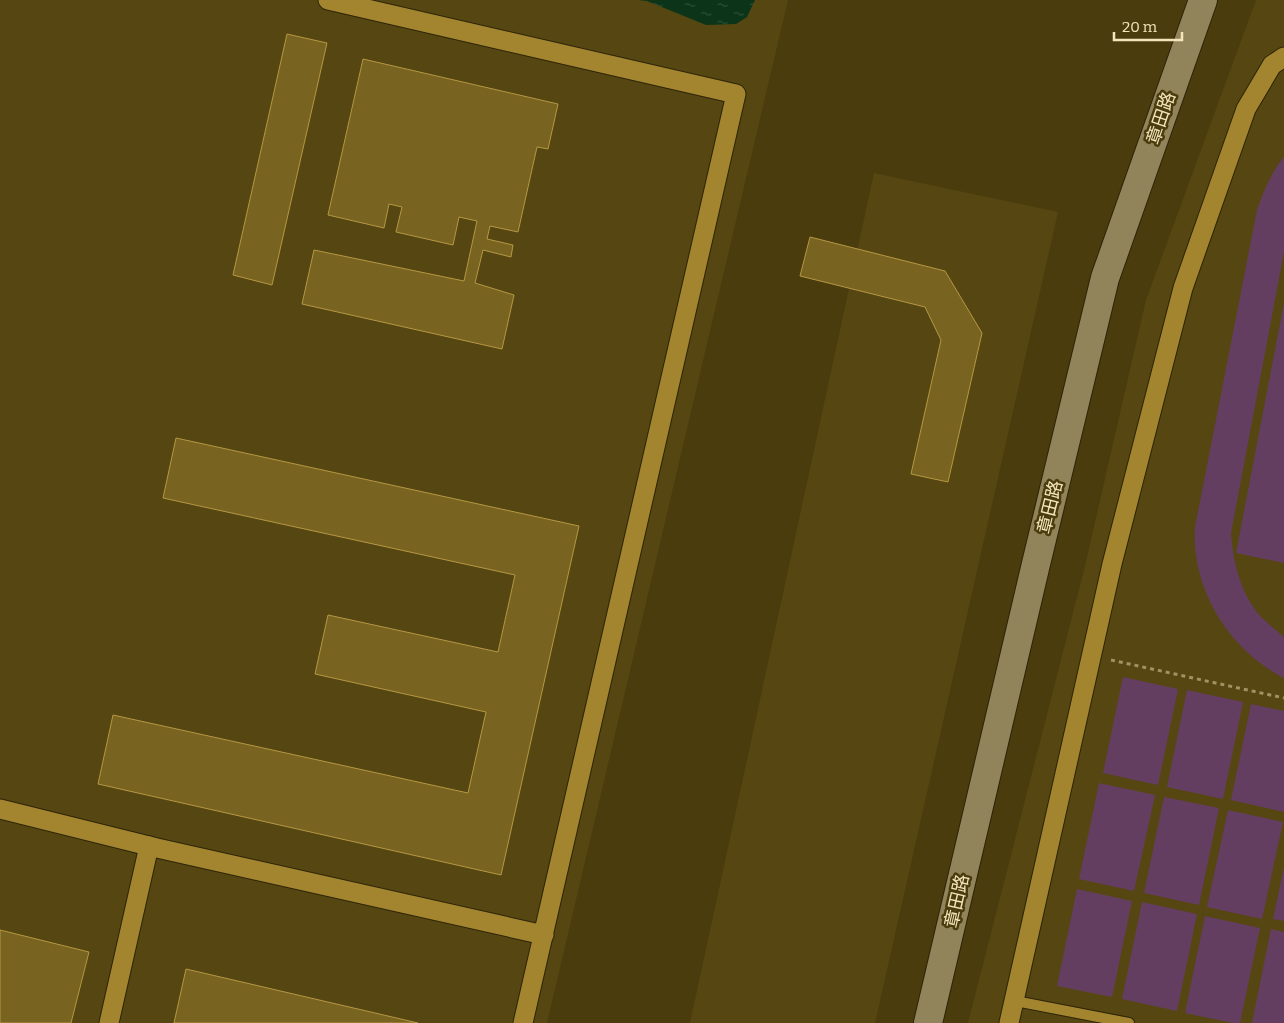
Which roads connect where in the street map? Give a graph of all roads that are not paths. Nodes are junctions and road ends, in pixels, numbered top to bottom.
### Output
1 (328, 0) edge
2 (1202, 0) edge
3 (1284, 57) edge
4 (0, 809) edge
5 (148, 846) junction
6 (544, 935) junction
7 (1015, 1002) junction
8 (109, 1023) edge
9 (523, 1023) edge
10 (928, 1023) edge
11 (1009, 1023) edge
12 (1129, 1023) edge

1 - 6 street
2 - 10 main road, 章田路
3 - 7 street
4 - 5 street
5 - 6 street
5 - 8 street
6 - 9 street
7 - 11 street
7 - 12 lane

